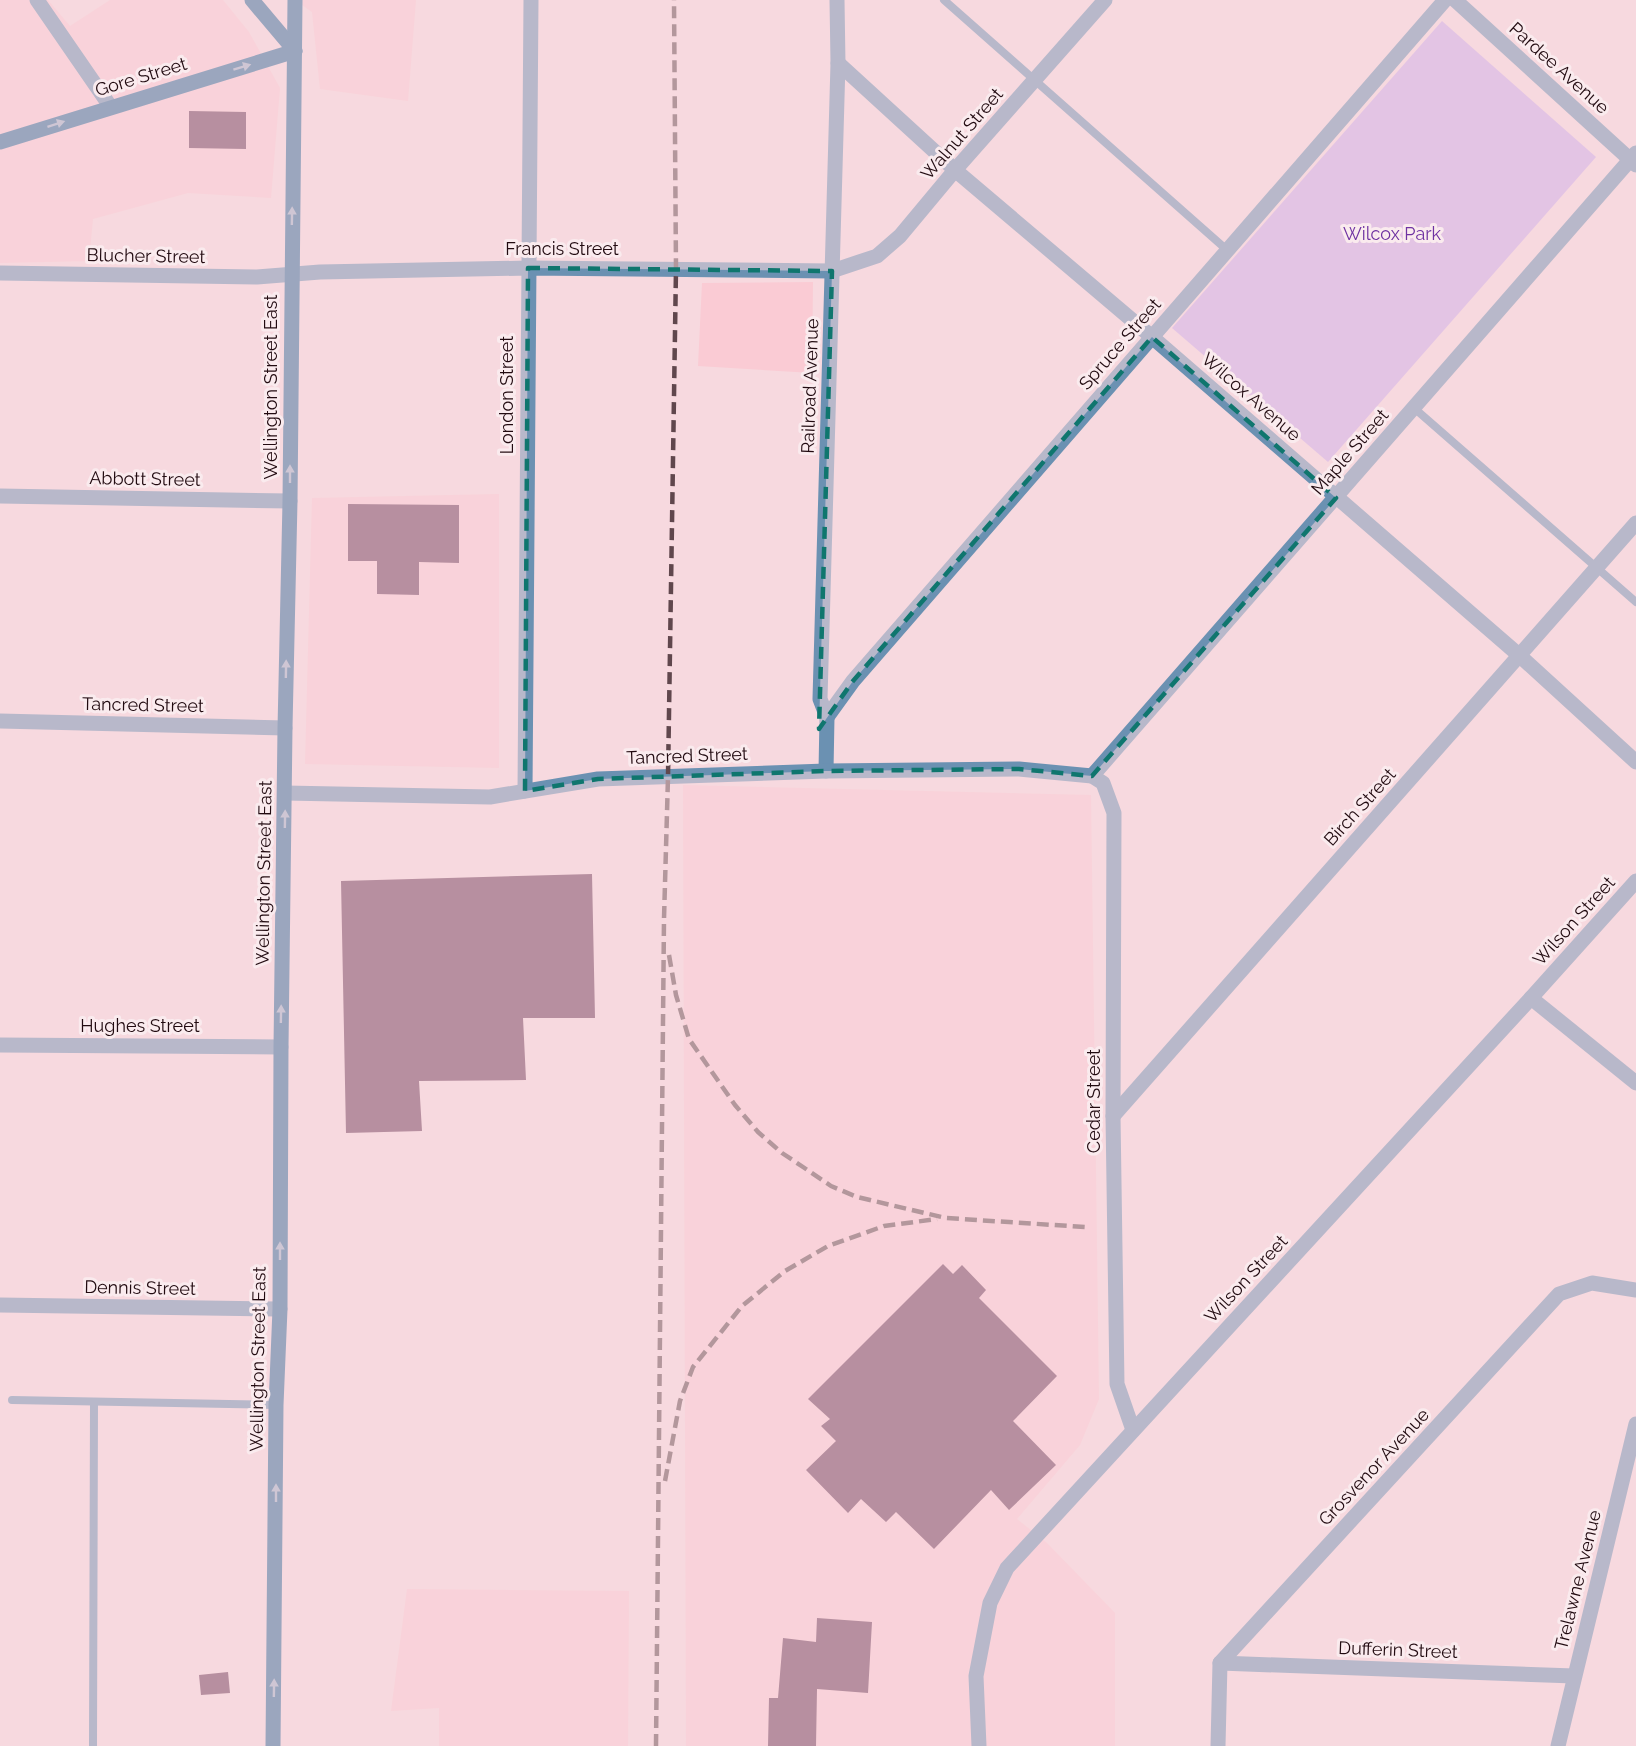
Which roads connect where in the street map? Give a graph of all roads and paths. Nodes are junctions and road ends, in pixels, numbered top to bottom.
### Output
1 (37, 0) edge
2 (252, 0) edge
3 (296, 0) edge
4 (531, 0) edge
5 (837, 0) edge
6 (944, 0) edge
7 (1105, 0) edge
8 (1445, 0) edge
9 (1455, 0) edge
10 (294, 51) junction
11 (838, 63) junction
12 (1034, 80) junction
13 (110, 106) junction
14 (0, 142) edge
15 (1634, 159) edge
16 (956, 170) junction
17 (1227, 250) junction
18 (528, 268) junction
19 (832, 271) junction
20 (0, 273) edge
21 (291, 274) junction
22 (1152, 337) junction
23 (1414, 408) junction
24 (0, 496) edge
25 (1336, 498) junction
26 (290, 501) junction
27 (1636, 523) edge
28 (1597, 568) junction
29 (1636, 602) edge
30 (1520, 656) junction
31 (827, 717) junction
32 (0, 721) edge
33 (285, 728) junction
34 (1636, 762) edge
35 (826, 771) junction
36 (1092, 776) junction
37 (525, 791) junction
38 (285, 794) junction
39 (1636, 881) edge
40 (1531, 998) junction
41 (0, 1045) edge
42 (281, 1047) junction
43 (1636, 1083) edge
44 (1113, 1116) junction
45 (1636, 1290) edge
46 (0, 1305) edge
47 (280, 1310) junction
48 (12, 1400) dead end
49 (94, 1402) junction
50 (276, 1405) junction
51 (1636, 1424) edge
52 (1133, 1430) junction
53 (1220, 1663) junction
54 (1574, 1676) junction
55 (93, 1746) edge
56 (273, 1746) edge
57 (979, 1746) edge
58 (1218, 1746) edge
59 (1558, 1746) edge

1 - 13 street
2 - 10 main road
3 - 10 main road, Wellington Street East
4 - 18 street, London Street
5 - 11 street, Railroad Avenue
6 - 12 lane
7 - 12 street, Walnut Street
8 - 17 street, Spruce Street
9 - 15 street, Pardee Avenue
13 -> 10 main road, Gore Street
21 -> 10 main road, Wellington Street East
11 - 16 street, Wilcox Avenue
11 - 19 street, Railroad Avenue
12 - 16 street, Walnut Street
12 - 17 lane
14 -> 13 main road, Gore Street
15 - 23 street, Maple Street
16 - 19 street, Walnut Street
16 - 22 street, Wilcox Avenue
17 - 22 street, Spruce Street
18 - 19 street, Francis Street
18 - 21 street, Francis Street
18 - 37 street, London Street
19 - 31 street, Railroad Avenue
20 - 21 street, Blucher Street
26 -> 21 main road, Wellington Street East
22 - 25 street, Wilcox Avenue
22 - 31 street, Spruce Street
23 - 25 street, Maple Street
23 - 28 lane
24 - 26 street, Abbott Street
25 - 30 street, Wilcox Avenue
25 - 36 street, Maple Street
33 -> 26 main road, Wellington Street East
27 - 28 street, Birch Street
28 - 29 lane
28 - 30 street, Birch Street
30 - 34 street, Wilcox Avenue
30 - 44 street, Birch Street
31 - 35 street, Railroad Avenue
32 - 33 street, Tancred Street
33 - 38 main road, Wellington Street East
35 - 36 street, Tancred Street
35 - 37 street, Tancred Street
36 - 44 street, Cedar Street
37 - 38 street, Tancred Street
42 -> 38 main road, Wellington Street East
39 - 40 street, Wilson Street
40 - 43 street
40 - 52 street, Wilson Street
41 - 42 street, Hughes Street
47 -> 42 main road, Wellington Street East
44 - 52 street, Cedar Street
45 - 53 street, Grosvenor Avenue
46 - 47 street, Dennis Street
47 - 50 main road, Wellington Street East
48 - 49 lane
49 - 50 lane
49 - 55 lane
56 -> 50 main road, Wellington Street East
51 - 54 street, Trelawne Avenue
52 - 57 street, Wilson Street
53 - 54 street, Dufferin Street
53 - 58 street
54 - 59 street, Trelawne Avenue

